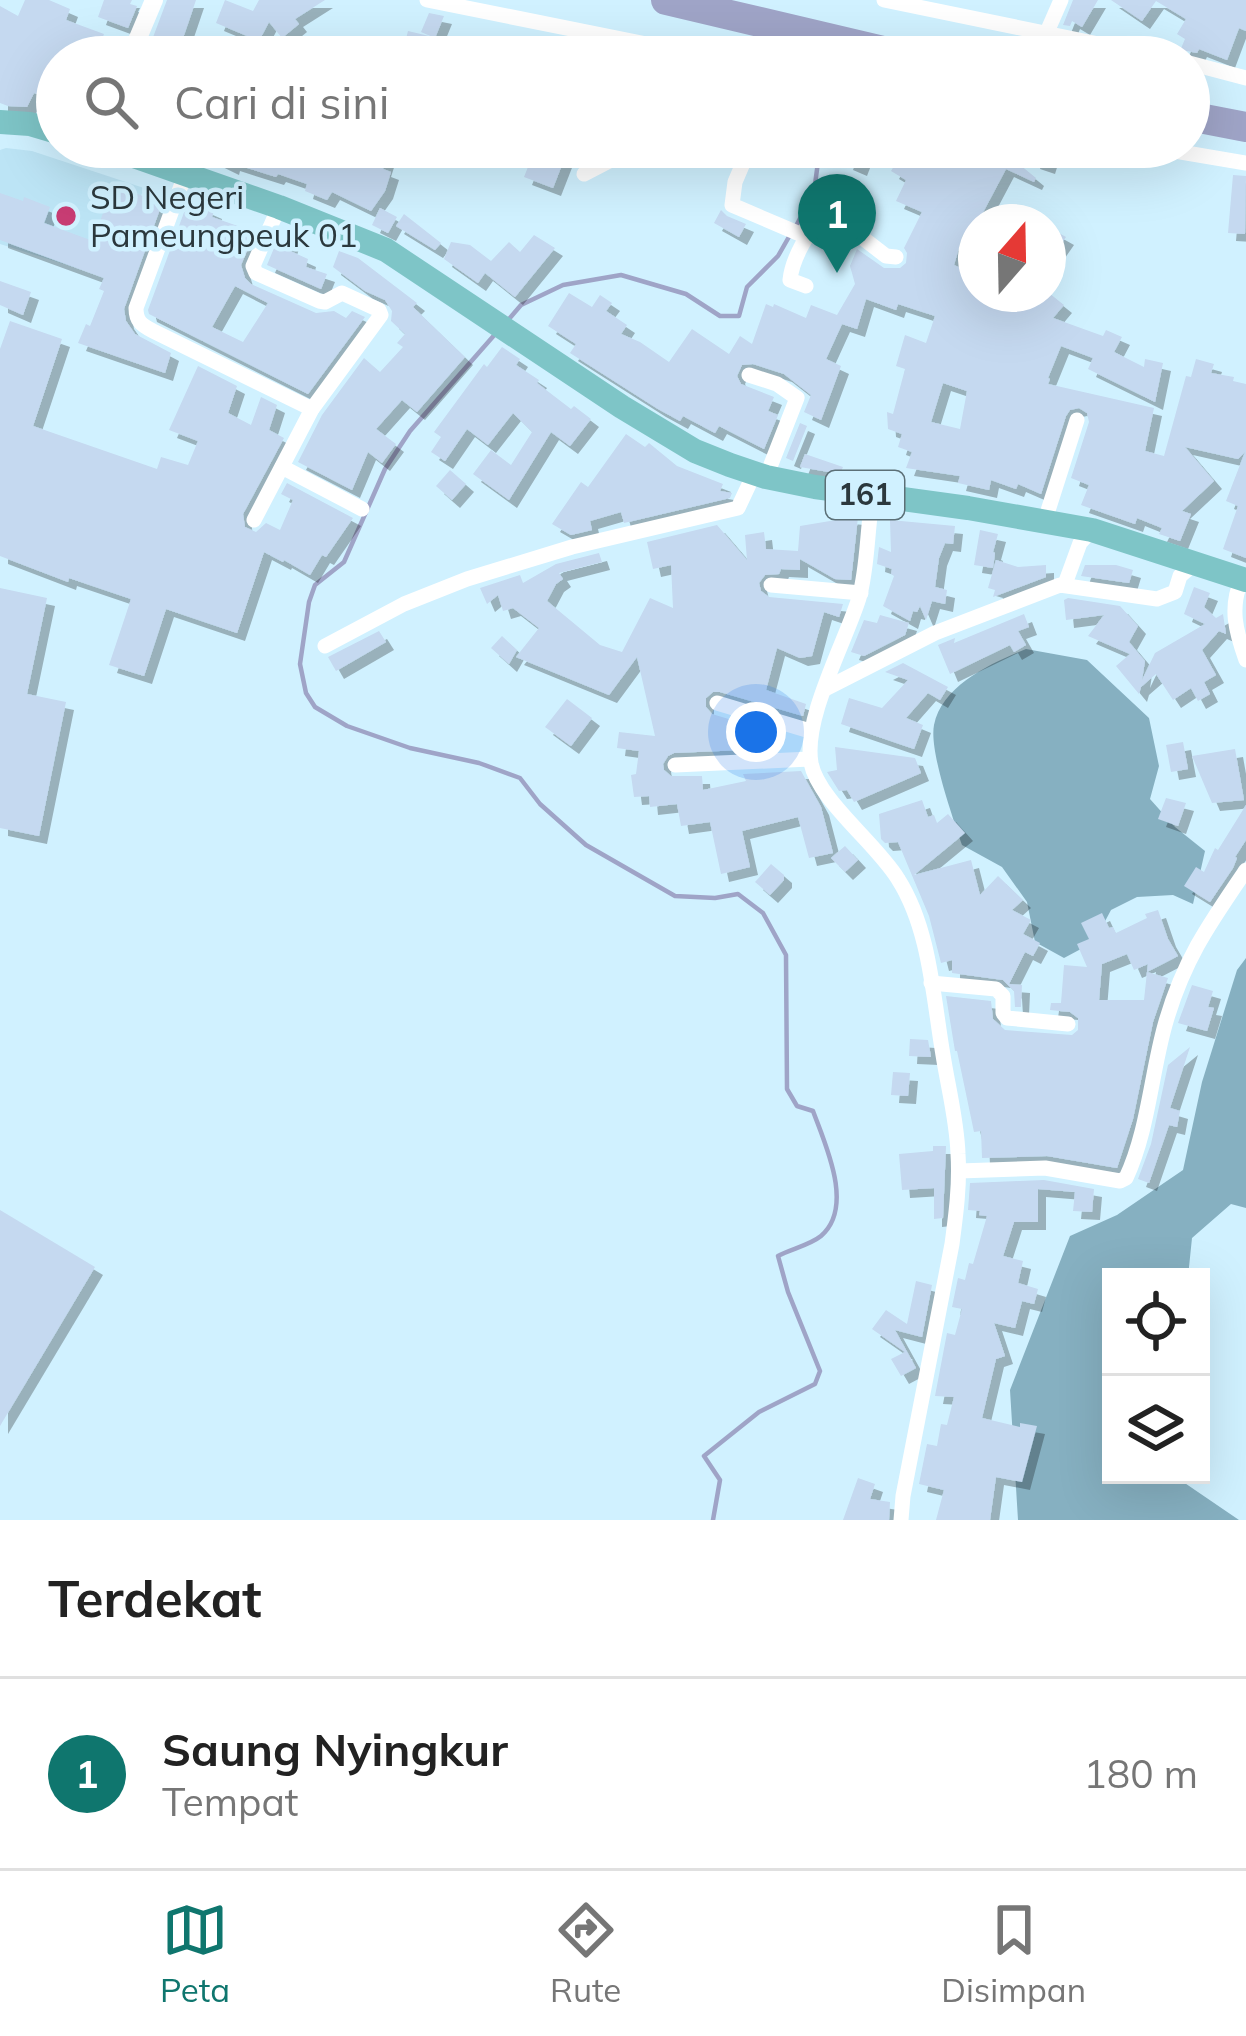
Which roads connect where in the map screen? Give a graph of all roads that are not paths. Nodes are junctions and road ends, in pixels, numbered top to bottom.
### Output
1 (154, 0) edge
2 (427, 0) edge
3 (884, 0) edge
4 (1061, 0) edge
5 (1047, 32) junction
6 (139, 36) edge
7 (597, 36) edge
8 (1065, 36) edge
9 (1210, 69) edge
10 (1246, 78) edge
11 (0, 122) edge
12 (36, 126) edge
13 (1210, 158) edge
14 (1246, 164) edge
15 (166, 168) edge
16 (596, 168) edge
17 (741, 168) edge
18 (584, 174) dead end
19 (185, 175) junction
20 (279, 207) junction
21 (806, 236) junction
22 (896, 257) dead end
23 (806, 286) dead end
24 (749, 375) dead end
25 (312, 409) junction
26 (1077, 421) dead end
27 (282, 466) junction
28 (760, 476) junction
29 (877, 496) junction
30 (362, 509) dead end
31 (254, 520) dead end
32 (1045, 520) junction
33 (1092, 530) junction
34 (1196, 562) junction
35 (1244, 579) edge
36 (1066, 584) junction
37 (771, 585) dead end
38 (860, 593) junction
39 (325, 646) dead end
40 (1246, 660) edge
41 (825, 689) junction
42 (717, 703) dead end
43 (810, 730) junction
44 (810, 759) junction
45 (675, 765) dead end
46 (1246, 870) edge
47 (931, 983) junction
48 (1068, 1024) dead end
49 (959, 1171) junction
50 (901, 1520) edge

1 - 6 street
2 - 7 street
3 - 5 street
4 - 5 street
5 - 8 street
9 - 10 street
11 - 12 main road
13 - 14 street
15 - 19 main road, 161
16 - 18 street
17 - 21 street
19 - 20 main road, 161
19 - 25 street
20 - 25 street
20 - 28 main road, 161
21 - 22 street
21 - 23 street
24 - 28 street
25 - 27 street
26 - 32 street
27 - 30 street
27 - 31 street
28 - 29 main road, 161
28 - 39 street
29 - 32 main road, 161
29 - 38 street
32 - 33 main road, 161
33 - 34 main road, 161
33 - 36 street
34 - 35 main road, 161
34 - 36 street
35 - 40 street
36 - 41 street
37 - 38 street
38 - 41 street
41 - 43 street
42 - 43 street
43 - 44 street
44 - 45 street
44 - 47 street
46 - 49 street
47 - 48 street
47 - 49 street
49 - 50 street

